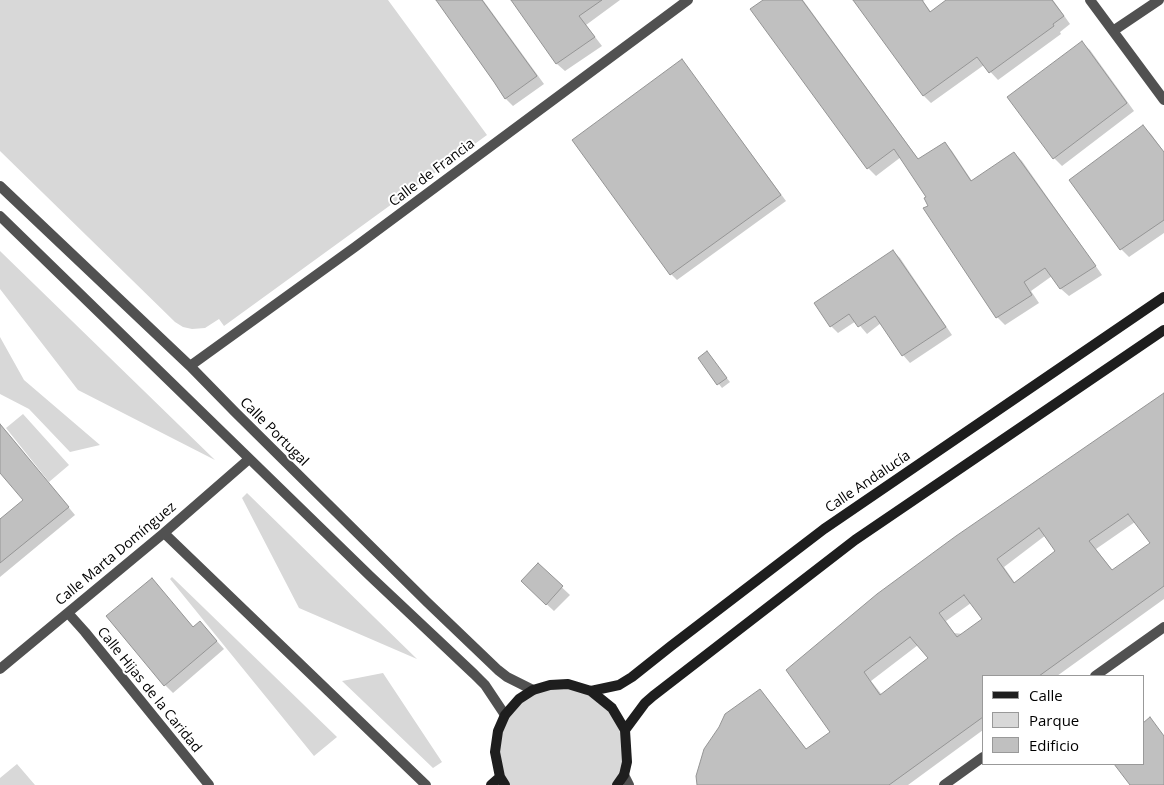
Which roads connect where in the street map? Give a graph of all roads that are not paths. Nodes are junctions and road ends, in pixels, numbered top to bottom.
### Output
1 (688, 0) edge
2 (1090, 0) edge
3 (1159, 0) edge
4 (1114, 31) junction
5 (1164, 100) edge
6 (0, 186) edge
7 (0, 216) edge
8 (1164, 297) edge
9 (1164, 330) edge
10 (190, 366) junction
11 (249, 459) junction
12 (164, 533) junction
13 (68, 612) junction
14 (1164, 627) edge
15 (0, 669) edge
16 (1097, 675) edge
17 (534, 690) junction
18 (591, 691) junction
19 (505, 715) junction
20 (625, 730) junction
21 (982, 758) edge
22 (624, 775) junction
23 (502, 781) edge
24 (209, 785) edge
25 (426, 785) edge
26 (491, 785) edge
27 (617, 785) edge
28 (629, 785) edge
29 (944, 785) edge

1 - 10 street, Calle de Francia
2 - 4 street
3 - 4 street
4 - 5 street
6 - 10 street, Calle Portugal
7 - 11 street
8 - 18 main road, Calle Andalucía
9 - 20 main road
10 - 17 street, Calle Portugal
11 - 12 street, Calle Marta Domínguez
11 - 19 street
12 - 13 street, Calle Marta Domínguez
12 - 25 street
13 - 15 street, Calle Marta Domínguez
13 - 24 street, Calle Hijas de la Caridad
14 - 16 street
17 - 18 main road
17 - 19 main road
18 - 20 main road
19 - 23 main road
20 - 22 main road
21 - 29 street
22 - 27 main road
22 - 28 street
23 - 26 main road

